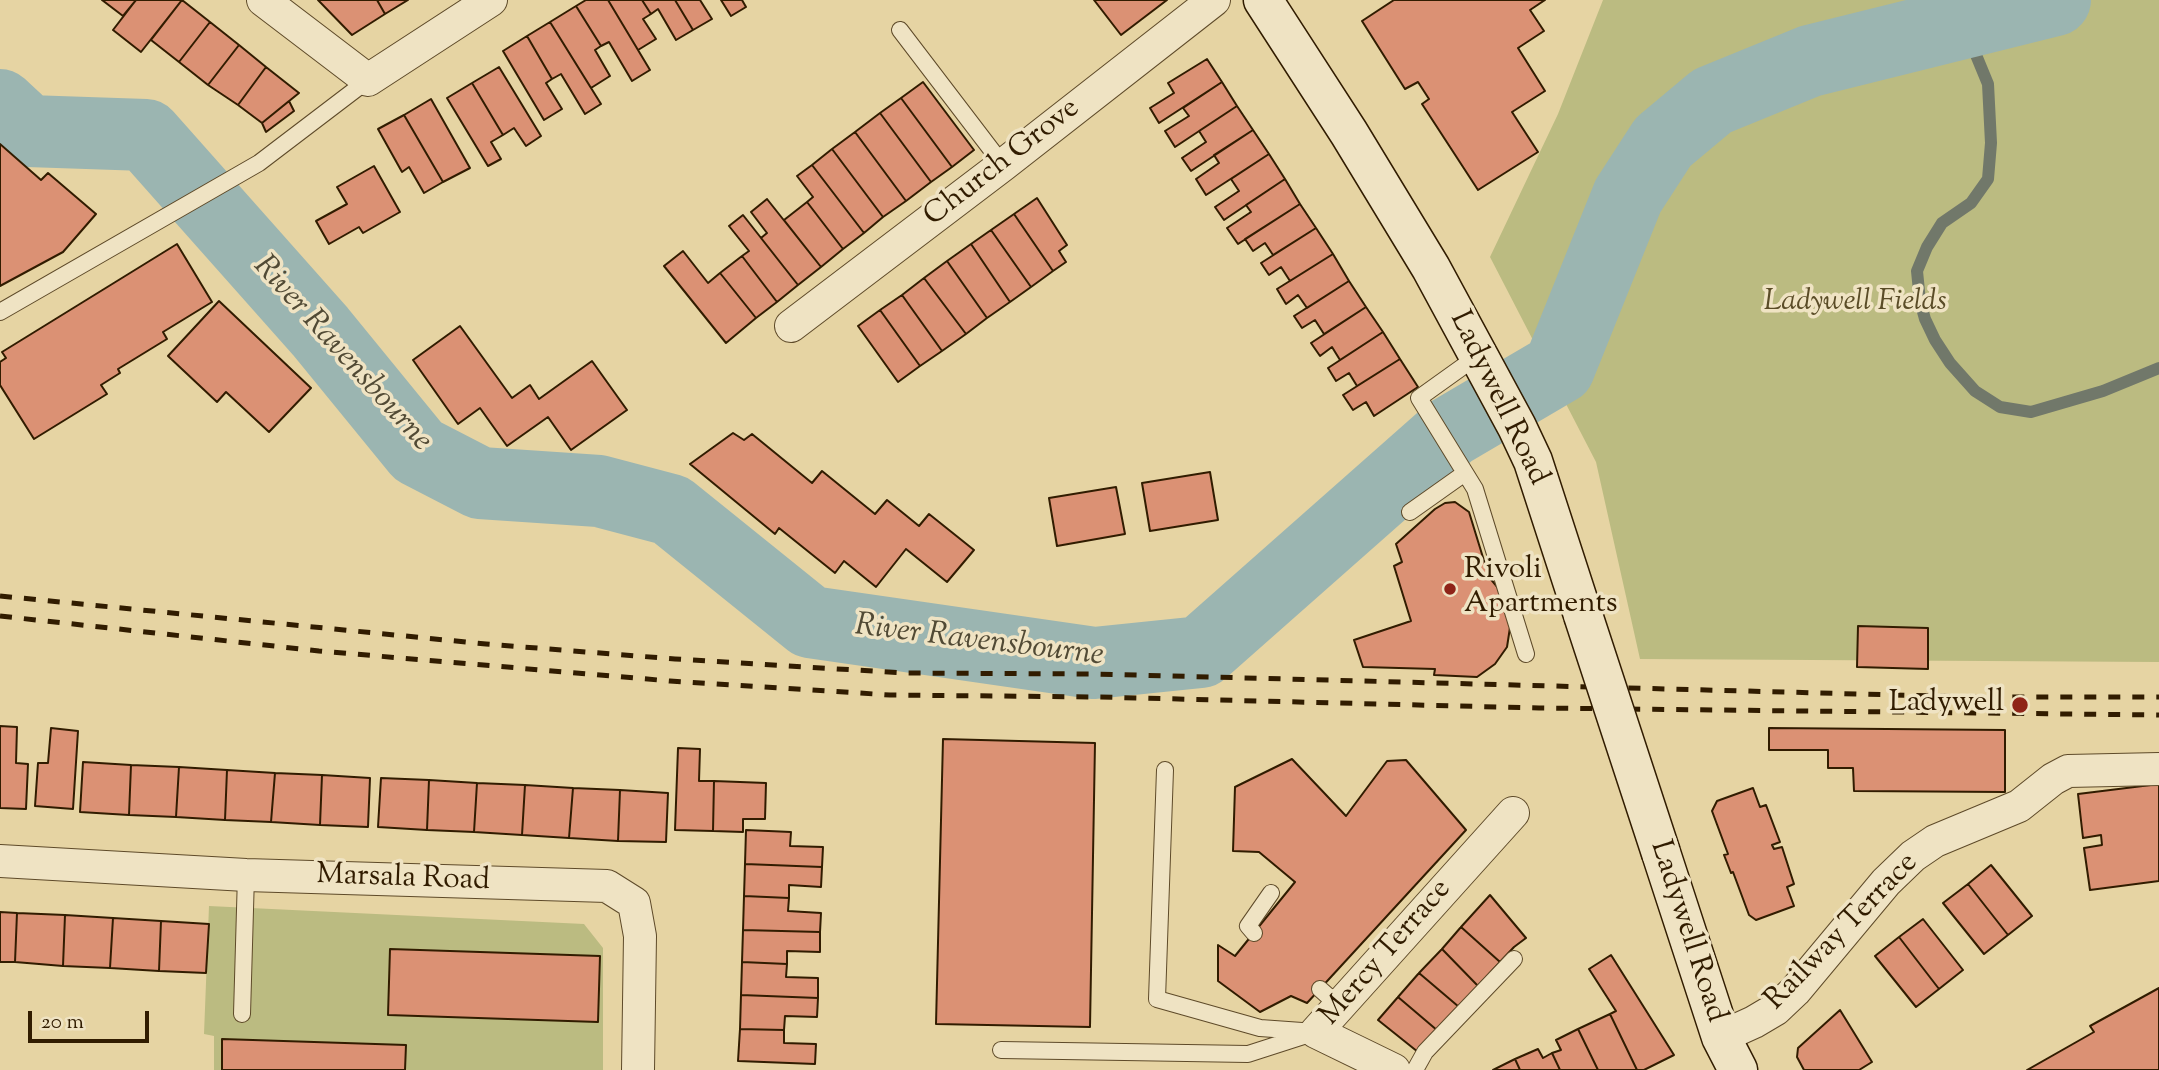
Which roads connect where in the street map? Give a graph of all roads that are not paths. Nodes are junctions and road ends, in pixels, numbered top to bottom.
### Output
1 (263, 0) edge
2 (491, 0) edge
3 (1214, 0) edge
4 (1263, 0) edge
5 (900, 30) dead end
6 (368, 80) junction
7 (1003, 165) junction
8 (0, 312) edge
9 (790, 326) dead end
10 (1471, 342) junction
11 (1465, 473) junction
12 (1410, 512) dead end
13 (1526, 653) dead end
14 (2159, 769) edge
15 (1165, 770) dead end
16 (1513, 813) dead end
17 (0, 861) edge
18 (246, 875) junction
19 (1271, 893) dead end
20 (1254, 933) dead end
21 (1514, 959) dead end
22 (242, 1014) dead end
23 (1316, 1032) junction
24 (1721, 1037) junction
25 (1002, 1050) dead end
26 (638, 1070) edge
27 (1394, 1070) edge
28 (1415, 1070) edge
29 (1738, 1070) edge

1 - 6 street
2 - 6 street
3 - 7 street, Church Grove
4 - 10 main road, Ladywell Road
5 - 7 lane
6 - 8 lane
7 - 9 street, Church Grove
10 - 11 lane
10 - 24 main road, Ladywell Road, bridge
11 - 12 lane
11 - 13 lane
14 - 24 street, Railway Terrace
15 - 23 lane
16 - 23 street, Mercy Terrace
17 - 18 street, Marsala Road
18 - 22 lane
18 - 26 street, Marsala Road
19 - 20 lane
21 - 28 lane
23 - 25 lane
23 - 27 street, Mercy Terrace
24 - 29 main road, Ladywell Road

